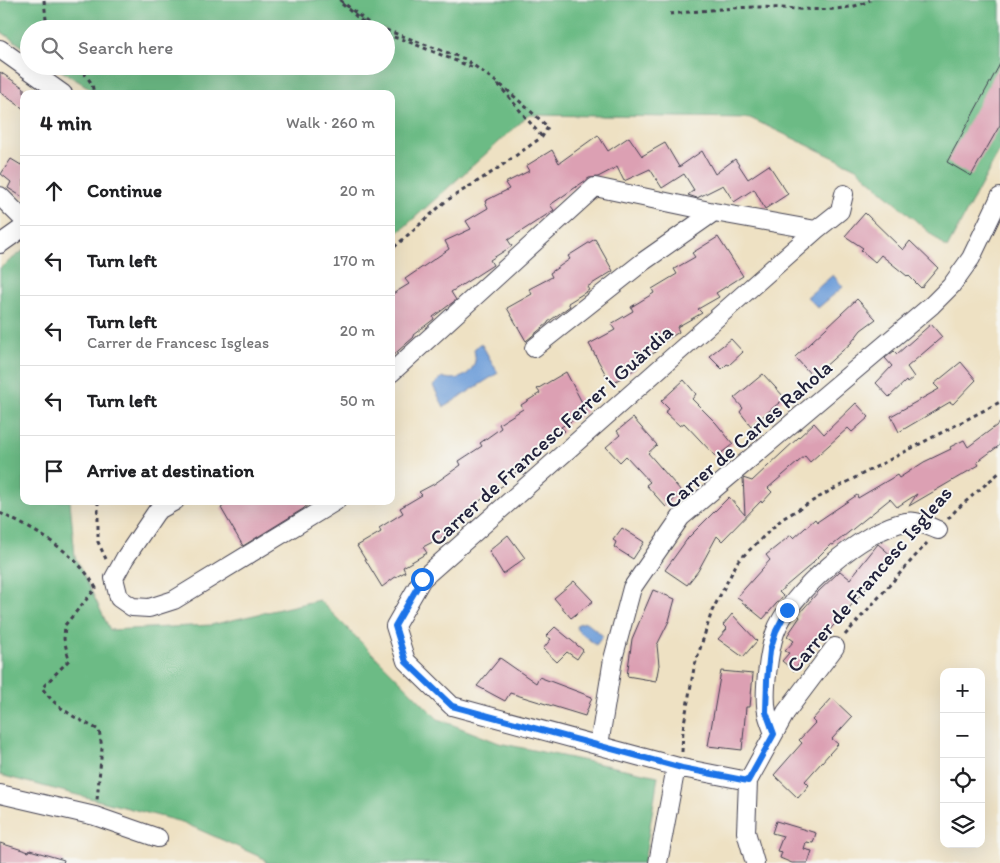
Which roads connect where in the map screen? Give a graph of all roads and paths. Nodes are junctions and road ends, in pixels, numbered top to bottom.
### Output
1 (44, 0) edge
2 (339, 0) edge
3 (870, 0) edge
4 (670, 14) dead end
5 (46, 20) edge
6 (361, 20) edge
7 (365, 20) edge
8 (395, 33) edge
9 (395, 38) edge
10 (0, 49) edge
11 (20, 63) edge
12 (36, 75) edge
13 (86, 75) edge
14 (57, 90) edge
15 (93, 90) edge
16 (542, 136) junction
17 (844, 194) dead end
18 (0, 196) edge
19 (1000, 197) edge
20 (714, 212) junction
21 (20, 216) edge
22 (20, 230) edge
23 (816, 230) junction
24 (0, 244) edge
25 (395, 246) edge
26 (534, 348) dead end
27 (395, 369) edge
28 (1000, 402) edge
29 (1000, 472) edge
30 (98, 505) edge
31 (168, 505) edge
32 (329, 505) edge
33 (0, 513) edge
34 (938, 530) junction
35 (114, 578) junction
36 (835, 646) joint
37 (774, 734) junction
38 (598, 746) junction
39 (679, 767) junction
40 (748, 781) junction
41 (0, 794) edge
42 (95, 816) junction
43 (158, 838) dead end
44 (658, 863) edge
45 (755, 863) edge

1 - 5 path
2 - 6 path
2 - 7 path
3 - 4 path
8 - 16 path
9 - 16 path
10 - 11 street
12 - 14 street
13 - 15 path
16 - 25 path
17 - 23 street, Carrer de Francesc Ferrer i Guàrdia
18 - 21 street
19 - 38 street, Carrer de Carles Rahola
20 - 23 street
20 - 26 street
20 - 27 street
22 - 24 street
23 - 38 street, Carrer de Francesc Ferrer i Guàrdia
28 - 39 path
29 - 34 path, Carrer de Francesc Isgleas
30 - 35 path
31 - 35 street
32 - 35 street
33 - 42 path
34 - 36 path, Carrer de Francesc Isgleas
34 - 37 street
36 - 37 street, Carrer de Francesc Isgleas
37 - 40 street, Carrer de Francesc Isgleas
38 - 39 street, Carrer de Francesc Ferrer i Guàrdia
39 - 40 street, Carrer de Francesc Ferrer i Guàrdia
39 - 44 street
40 - 45 street, Carrer de Francesc Isgleas
41 - 42 street
42 - 43 street

